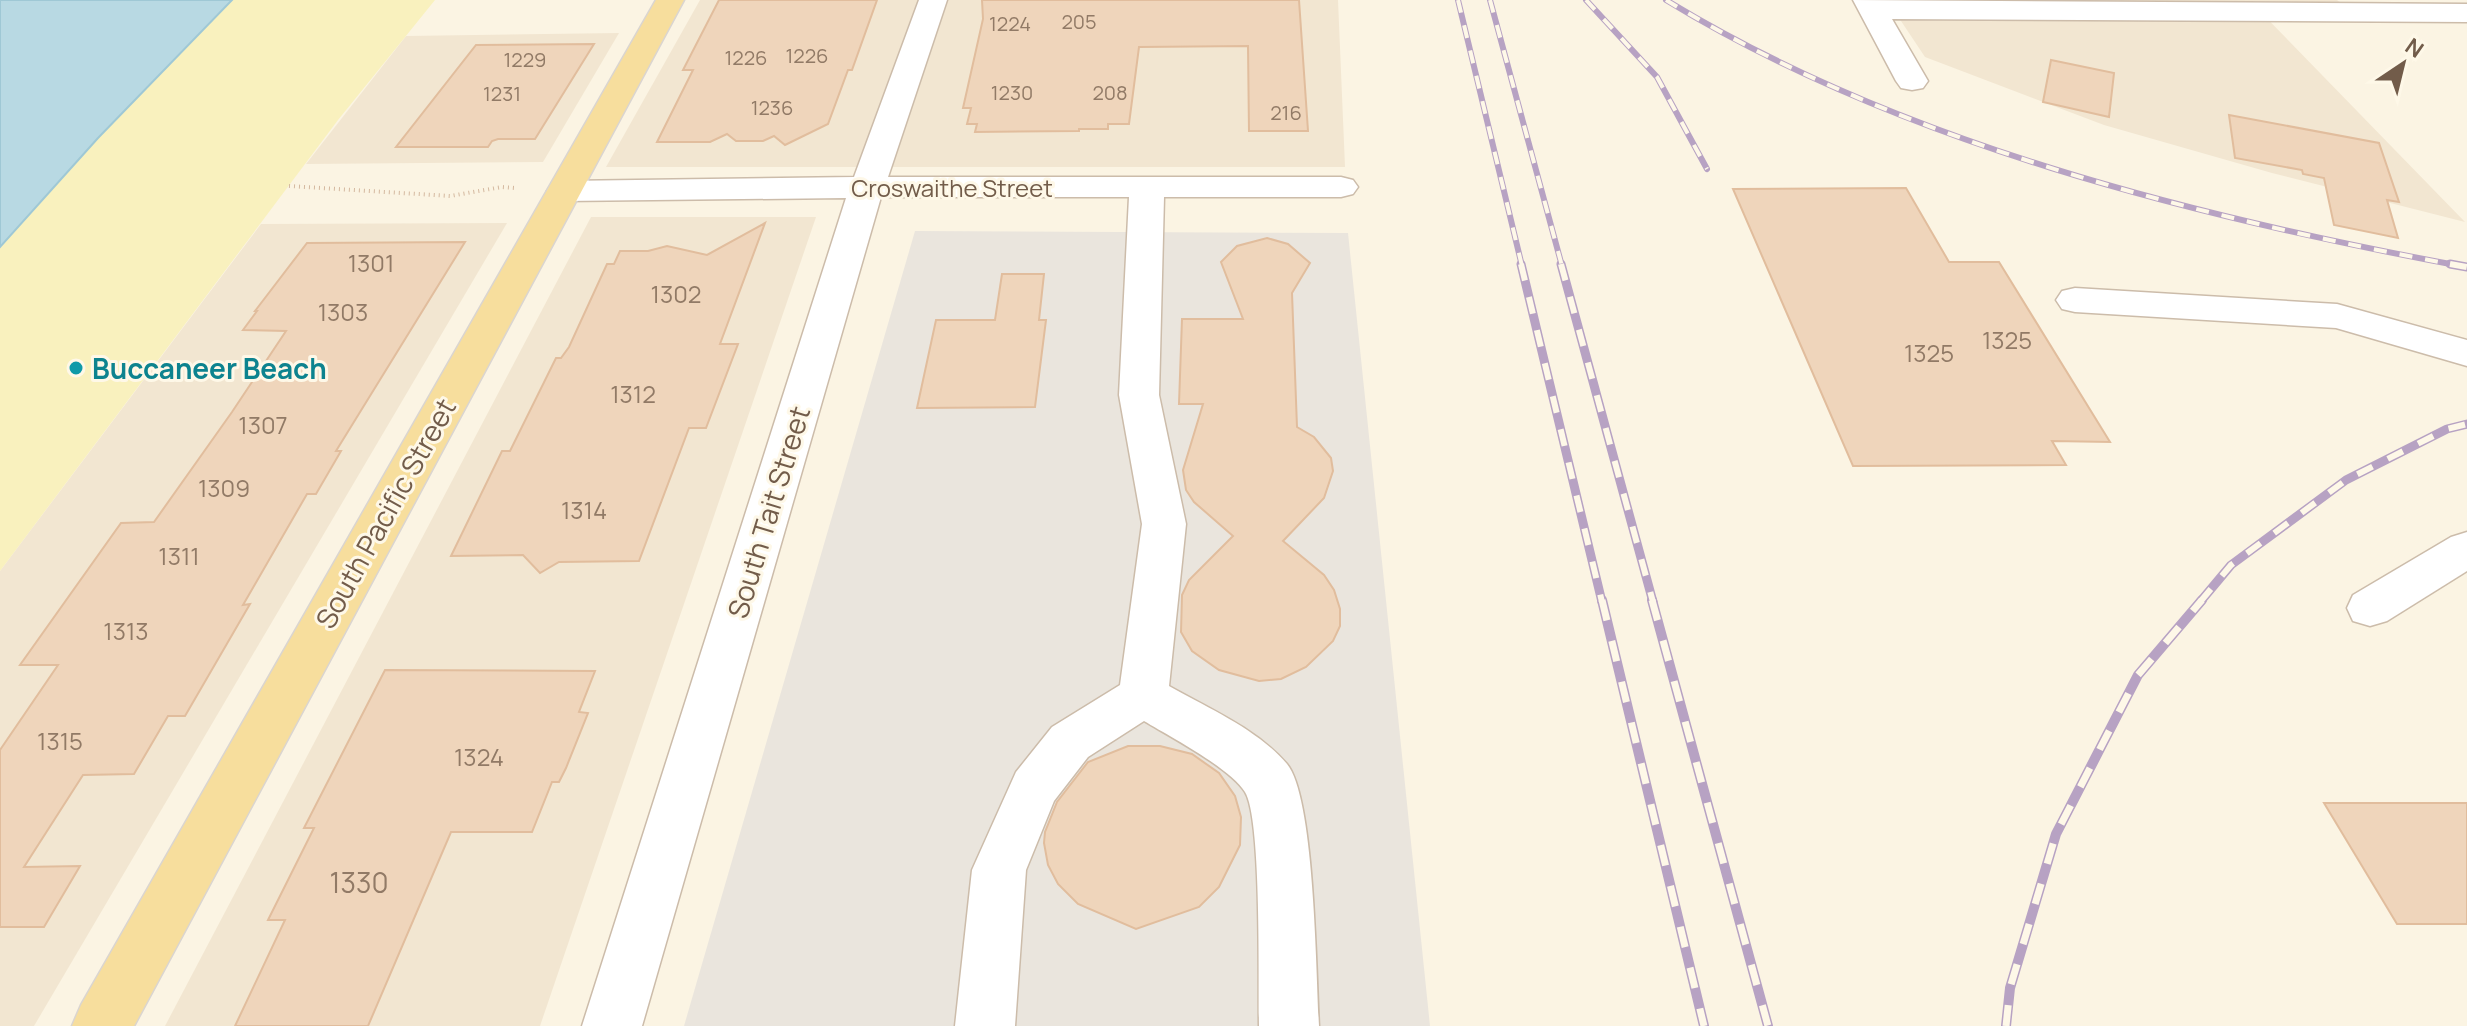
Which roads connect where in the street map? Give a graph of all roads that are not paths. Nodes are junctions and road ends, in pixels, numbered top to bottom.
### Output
1 (670, 0) edge
2 (933, 0) edge
3 (1870, 5) edge
4 (2315, 6) edge
5 (2467, 13) edge
6 (1912, 81) dead end
7 (867, 187) junction
8 (1341, 187) dead end
9 (1147, 188) junction
10 (564, 191) junction
11 (2075, 300) dead end
12 (2467, 353) edge
13 (2467, 549) edge
14 (2370, 608) dead end
15 (1143, 696) junction
16 (102, 1026) edge
17 (612, 1026) edge
18 (985, 1026) edge
19 (1289, 1026) edge

1 - 10 main road, South Pacific Street
2 - 7 street, South Tait Street
3 - 4 street
3 - 6 street
4 - 5 street
7 - 9 street, Croswaithe Street
7 - 10 street, Croswaithe Street
7 - 17 street, South Tait Street
8 - 9 street, Croswaithe Street
9 - 15 street
10 - 16 main road, South Pacific Street
11 - 12 street
13 - 14 street
15 - 18 street
15 - 19 street

